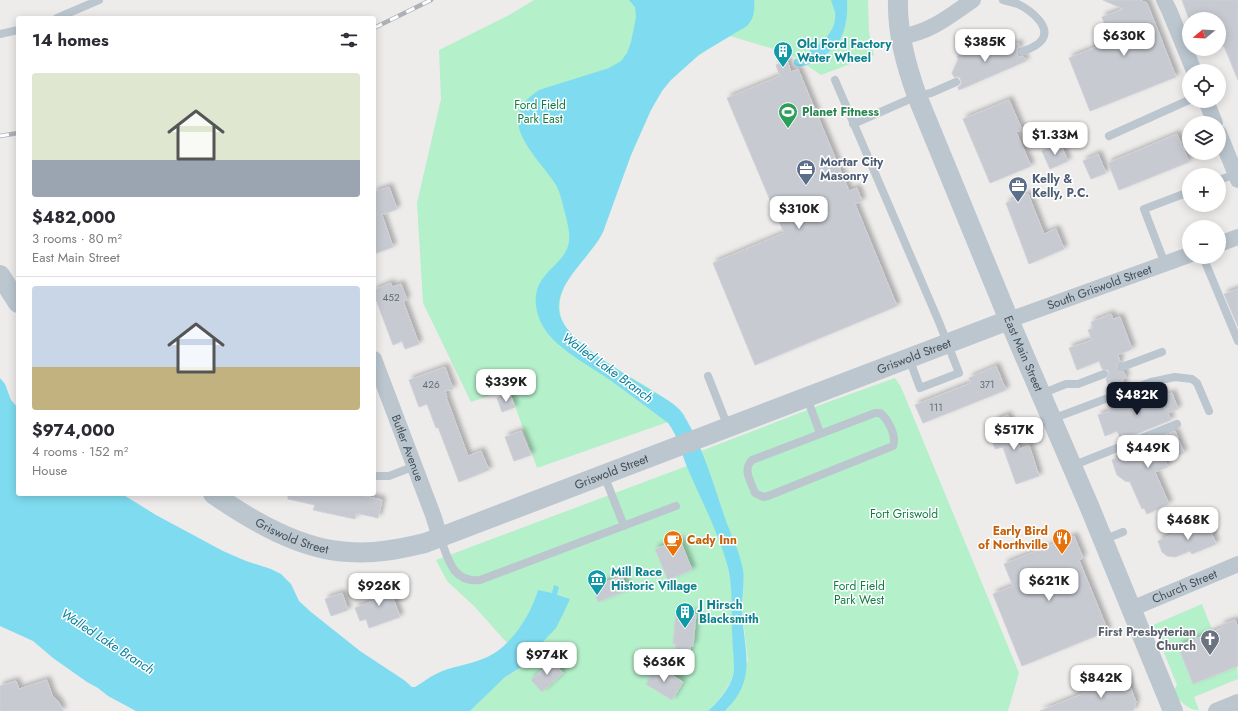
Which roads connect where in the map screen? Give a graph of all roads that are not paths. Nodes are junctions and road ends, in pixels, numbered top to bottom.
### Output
1 (99, 0) edge
2 (898, 0) edge
3 (973, 0) edge
4 (1003, 0) edge
5 (1164, 0) edge
6 (62, 16) edge
7 (16, 30) edge
8 (0, 34) edge
9 (900, 37) junction
10 (1022, 52) dead end
11 (1191, 64) edge
12 (835, 80) dead end
13 (956, 82) dead end
14 (917, 96) junction
15 (1182, 103) edge
16 (853, 124) junction
17 (1109, 136) dead end
18 (1226, 150) edge
19 (1237, 177) edge
20 (1226, 179) edge
21 (1182, 195) edge
22 (1238, 237) edge
23 (1226, 241) edge
24 (1182, 258) edge
25 (1165, 264) junction
26 (1206, 264) edge
27 (0, 275) edge
28 (16, 300) edge
29 (1009, 320) junction
30 (1238, 341) edge
31 (948, 343) junction
32 (1162, 352) dead end
33 (909, 358) junction
34 (376, 364) edge
35 (1122, 367) dead end
36 (1104, 374) dead end
37 (708, 376) dead end
38 (1041, 394) junction
39 (807, 397) junction
40 (1208, 411) dead end
41 (1052, 419) junction
42 (1177, 424) dead end
43 (728, 427) junction
44 (820, 432) junction
45 (415, 466) junction
46 (1072, 466) junction
47 (604, 475) junction
48 (376, 476) edge
49 (216, 496) edge
50 (676, 506) dead end
51 (624, 526) junction
52 (1123, 532) dead end
53 (440, 537) junction
54 (1103, 540) junction
55 (1238, 564) edge
56 (1132, 609) junction
57 (1238, 702) edge
58 (1172, 711) edge
59 (1216, 711) edge

1 - 6 lane
2 - 9 street, East Main Street
3 - 9 street
4 - 10 lane
5 - 11 street
7 - 8 lane
9 - 14 street, East Main Street
12 - 16 lane
13 - 14 lane
14 - 16 lane
14 - 29 street, East Main Street
15 - 17 lane
16 - 31 lane
18 - 19 street
19 - 20 lane
21 - 25 lane
22 - 23 street
24 - 25 street, South Griswold Street
25 - 29 street, South Griswold Street
26 - 30 lane
27 - 28 street
29 - 31 street, Griswold Street
29 - 38 street, East Main Street
31 - 33 street, Griswold Street
31 - 33 lane
32 - 35 lane
33 - 39 street, Griswold Street
34 - 45 street, Butler Avenue
36 - 38 lane
37 - 43 lane
38 - 41 street, East Main Street
39 - 43 street, Griswold Street
39 - 44 lane
40 - 41 lane
41 - 46 street, East Main Street
42 - 46 lane
43 - 47 street, Griswold Street
44 - 44 lane
45 - 48 lane
45 - 53 street, Butler Avenue
46 - 54 street, East Main Street
47 - 51 lane
47 - 53 street, Griswold Street
49 - 53 street, Griswold Street
50 - 51 lane
51 - 53 lane
52 - 54 lane
54 - 56 street, East Main Street
55 - 56 street, Church Street
56 - 58 street, East Main Street
57 - 59 street

